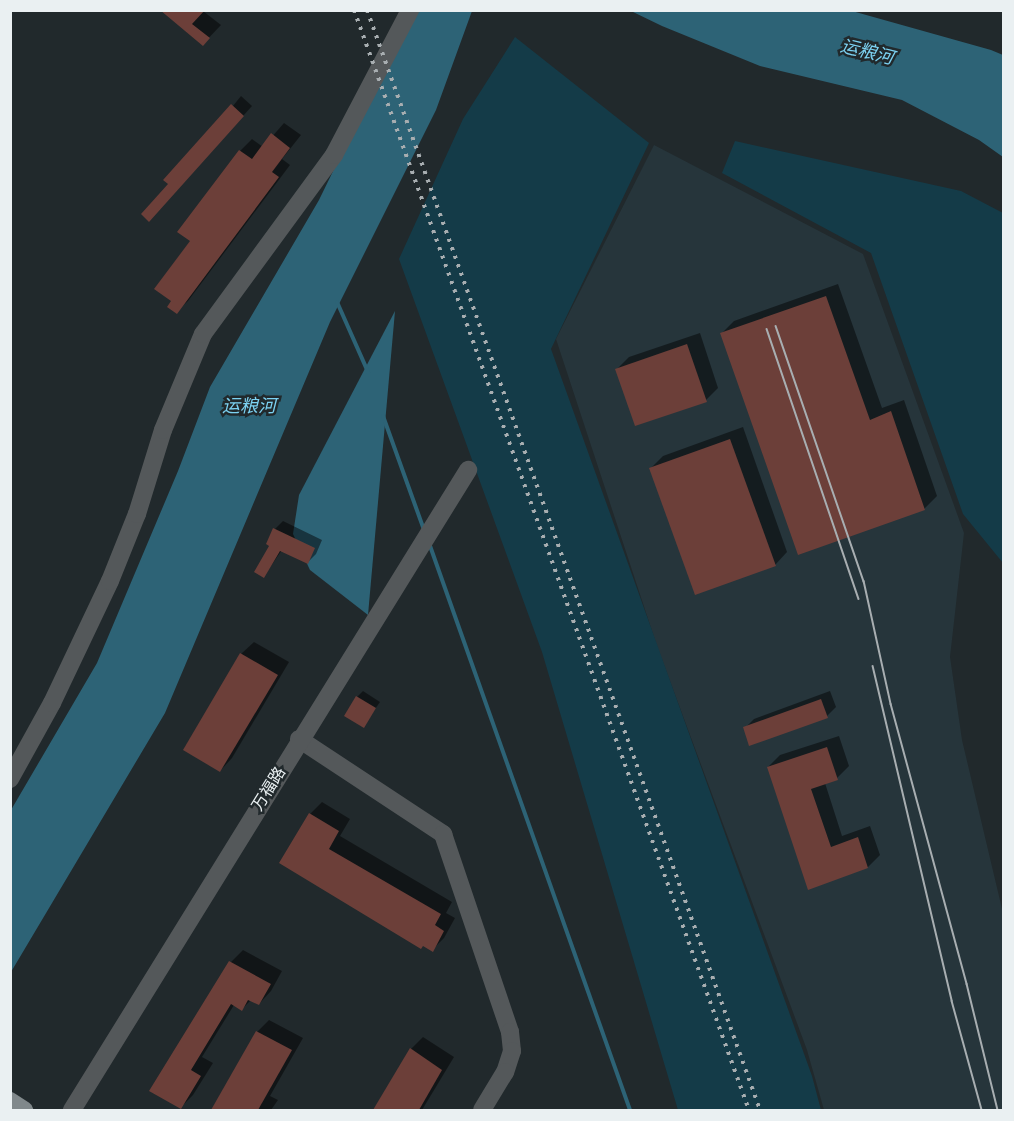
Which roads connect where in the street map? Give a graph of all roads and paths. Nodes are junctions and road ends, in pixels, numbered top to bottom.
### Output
1 (410, 10) edge
2 (468, 470) dead end
3 (299, 739) junction
4 (10, 779) edge
5 (10, 1101) edge
6 (24, 1110) edge
7 (72, 1110) edge
8 (483, 1110) edge

1 - 4 street
2 - 3 street, 万福路
3 - 7 street, 万福路
3 - 8 street
5 - 6 main road

